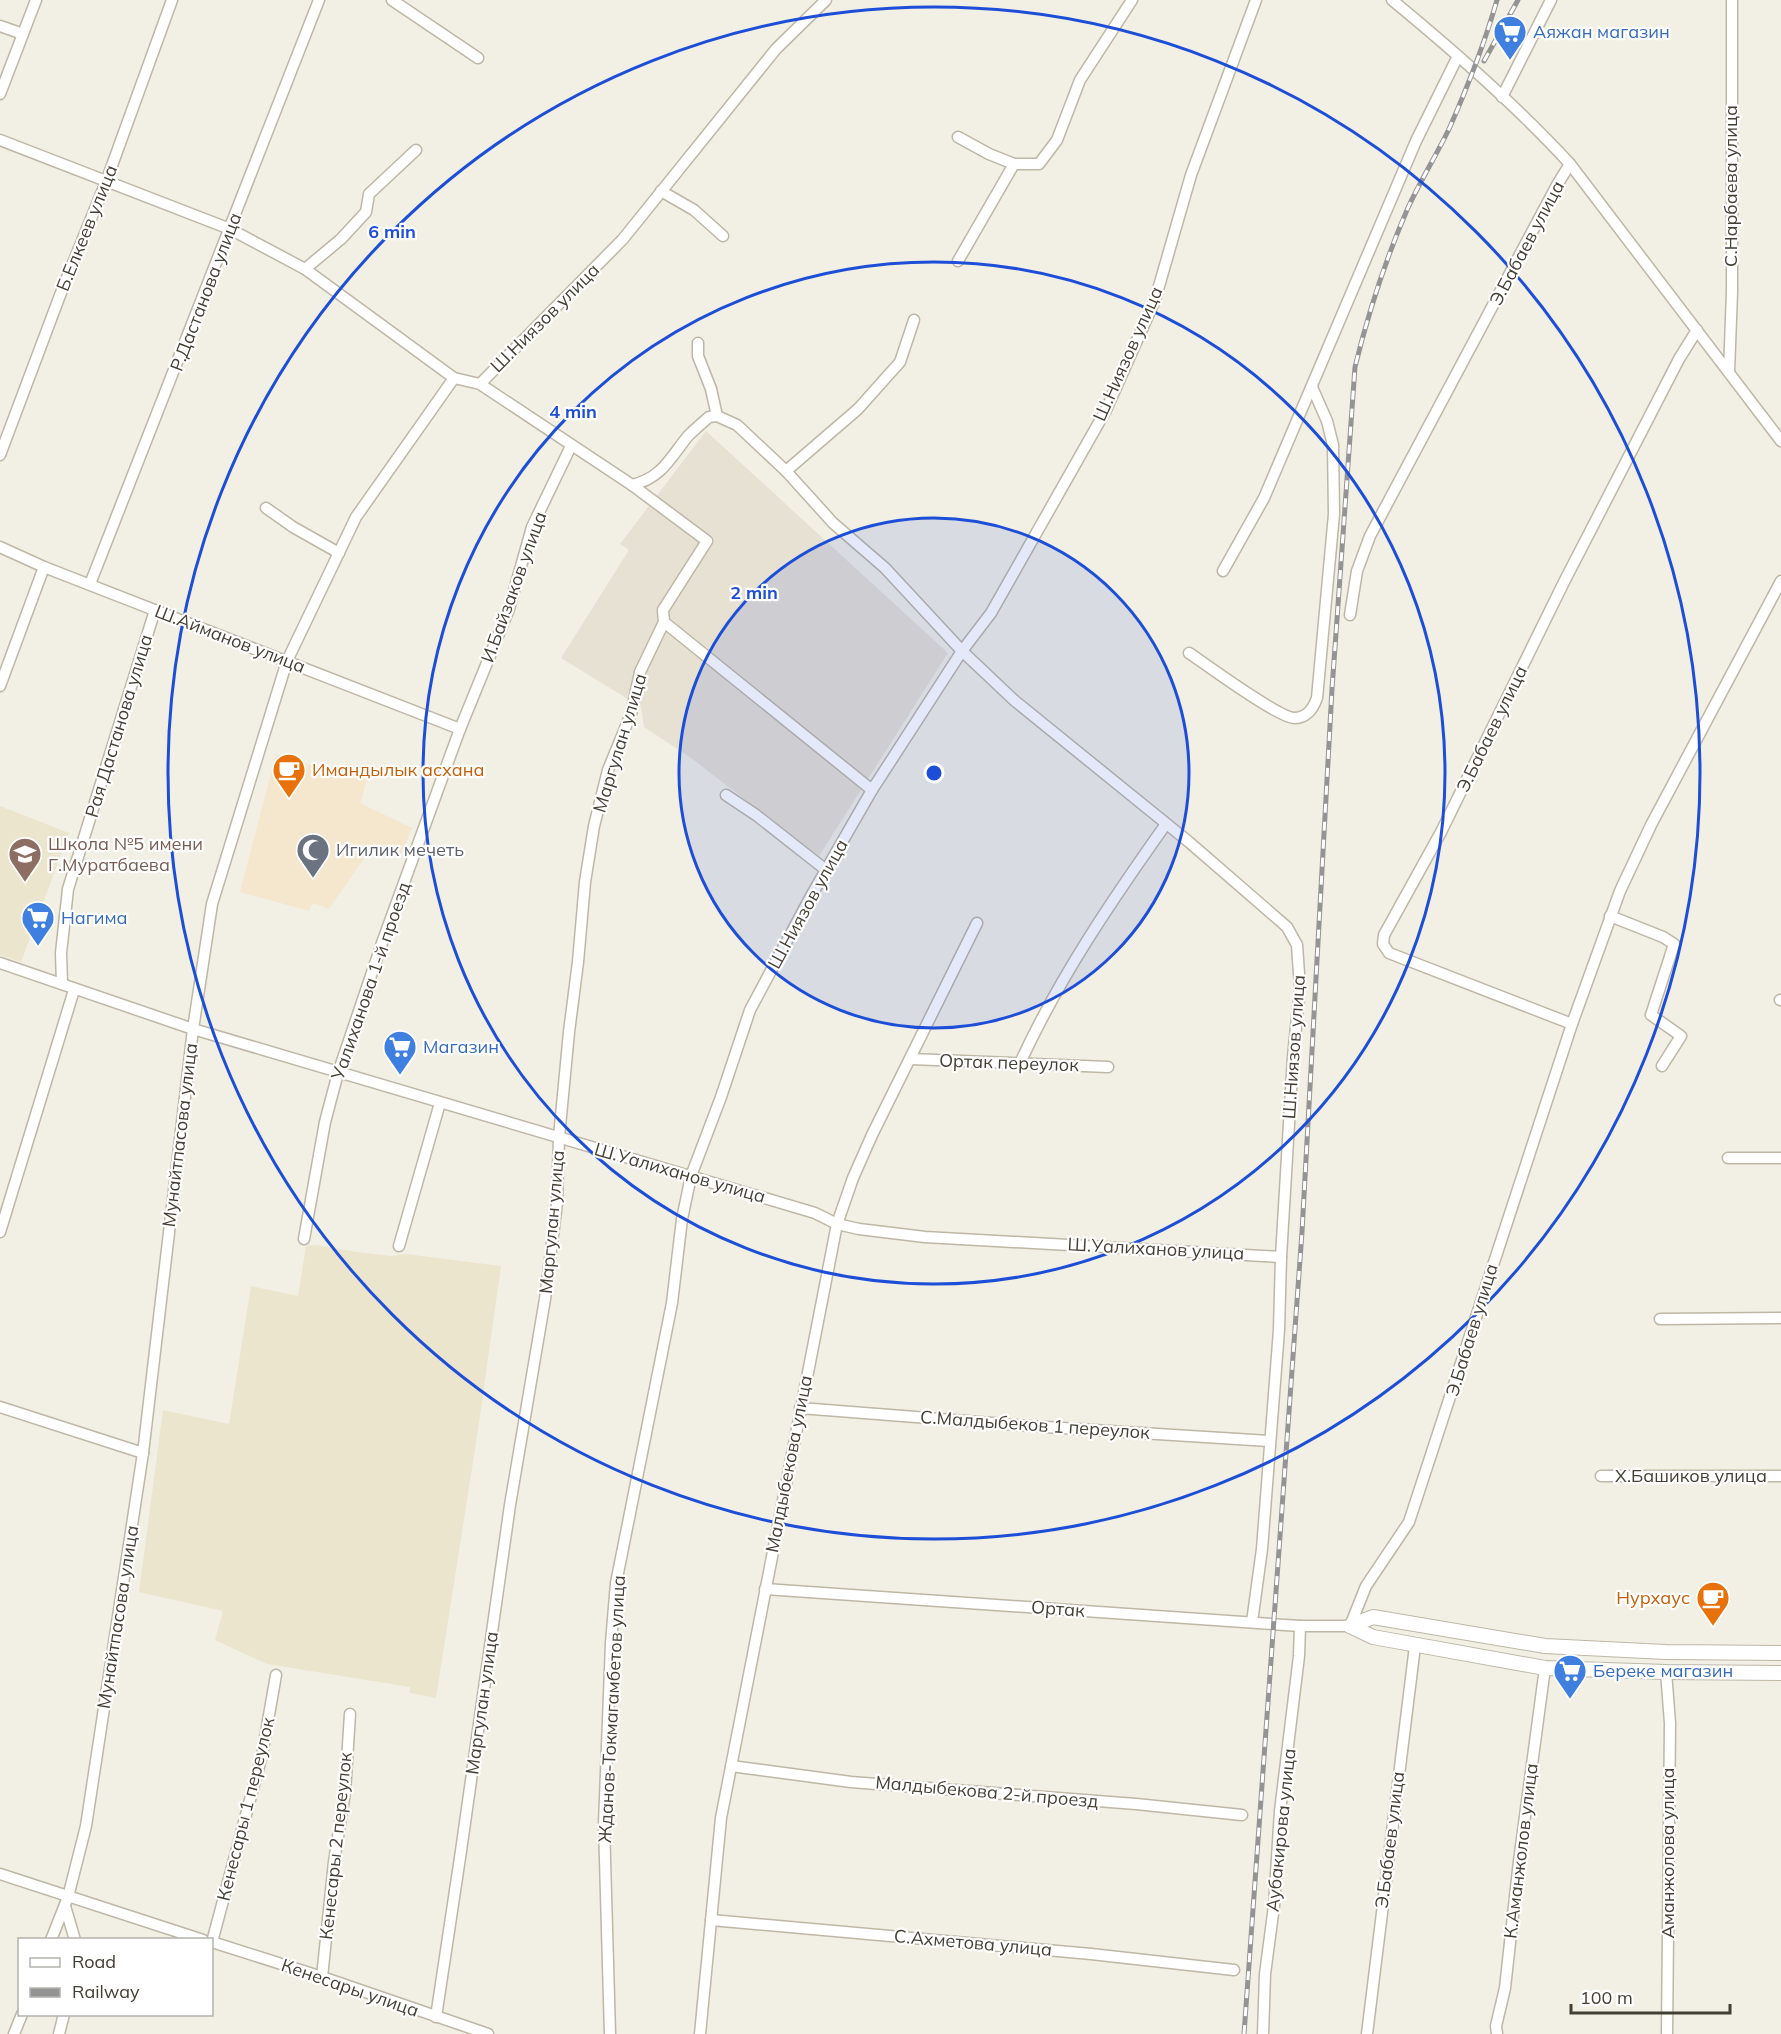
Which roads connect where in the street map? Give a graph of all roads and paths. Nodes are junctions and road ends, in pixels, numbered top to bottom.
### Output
1 (36, 0) edge
2 (172, 0) edge
3 (319, 0) edge
4 (392, 0) edge
5 (826, 0) edge
6 (1132, 0) edge
7 (1256, 0) edge
8 (1392, 0) edge
9 (1551, 0) edge
10 (1732, 0) edge
11 (0, 26) edge
12 (23, 34) junction
13 (1458, 56) junction
14 (478, 58) dead end
15 (0, 94) edge
16 (1502, 97) junction
17 (958, 137) dead end
18 (0, 140) edge
19 (416, 150) dead end
20 (1014, 164) junction
21 (1570, 164) junction
22 (106, 182) junction
23 (661, 191) junction
24 (230, 229) junction
25 (723, 236) dead end
26 (958, 261) dead end
27 (305, 269) junction
28 (914, 320) dead end
29 (1697, 330) junction
30 (699, 343) dead end
31 (1729, 372) junction
32 (454, 378) junction
33 (480, 384) junction
34 (1312, 387) junction
35 (717, 416) junction
36 (1781, 441) edge
37 (571, 446) junction
38 (0, 455) edge
39 (786, 471) junction
40 (632, 485) junction
41 (266, 508) dead end
42 (0, 547) edge
43 (339, 553) junction
44 (44, 567) junction
45 (1222, 571) dead end
46 (1781, 581) edge
47 (90, 584) junction
48 (155, 610) junction
49 (1350, 615) dead end
50 (664, 622) junction
51 (962, 651) junction
52 (1189, 653) dead end
53 (287, 661) junction
54 (0, 686) edge
55 (460, 729) junction
56 (872, 790) junction
57 (726, 795) dead end
58 (1166, 824) junction
59 (826, 870) junction
60 (1611, 916) junction
61 (977, 923) dead end
62 (0, 963) edge
63 (62, 984) junction
64 (74, 990) junction
65 (1572, 1024) junction
66 (193, 1029) junction
67 (911, 1059) junction
68 (1020, 1063) junction
69 (1662, 1066) dead end
70 (1108, 1067) dead end
71 (338, 1073) junction
72 (440, 1103) junction
73 (559, 1137) junction
74 (1728, 1158) dead end
75 (1781, 1158) edge
76 (691, 1176) junction
77 (837, 1224) junction
78 (0, 1232) edge
79 (304, 1239) dead end
80 (399, 1246) dead end
81 (1281, 1257) junction
82 (1781, 1318) edge
83 (1660, 1319) dead end
84 (0, 1407) edge
85 (800, 1408) junction
86 (1269, 1441) junction
87 (143, 1453) junction
88 (1601, 1476) dead end
89 (1781, 1476) edge
90 (765, 1589) junction
91 (1252, 1622) junction
92 (1300, 1626) junction
93 (1350, 1626) junction
94 (1415, 1646) junction
95 (1781, 1653) edge
96 (1545, 1668) junction
97 (1666, 1672) junction
98 (1781, 1673) edge
99 (276, 1675) dead end
100 (350, 1714) dead end
101 (731, 1766) junction
102 (1242, 1815) dead end
103 (0, 1874) edge
104 (66, 1902) junction
105 (711, 1920) junction
106 (52, 1938) edge
107 (75, 1938) edge
108 (196, 1938) edge
109 (213, 1938) edge
110 (213, 1942) edge
111 (1234, 1970) dead end
112 (322, 1977) junction
113 (21, 2016) edge
114 (64, 2016) edge
115 (436, 2017) junction
116 (14, 2034) edge
117 (59, 2034) edge
118 (488, 2034) edge
119 (610, 2034) edge
120 (700, 2034) edge
121 (1263, 2034) edge
122 (1367, 2034) edge
123 (1497, 2034) edge
124 (1667, 2034) edge

1 - 12 street
2 - 22 street, Б.Елкеев улица
3 - 24 street, Р.Дастанова улица
4 - 14 street
5 - 23 street, Ш.Ниязов улица
6 - 20 street
7 - 51 street, Ш.Ниязов улица
8 - 13 street
9 - 16 street
10 - 31 street, С.Нарбаева улица
11 - 12 street
12 - 15 street
13 - 16 street
13 - 34 street
16 - 21 street
17 - 20 street
18 - 22 street
19 - 27 street
20 - 26 street
21 - 29 street
21 - 49 street, Э.Бабаев улица
22 - 24 street
22 - 38 street, Б.Елкеев улица
23 - 25 street
23 - 33 street, Ш.Ниязов улица
24 - 27 street
24 - 47 street, Р.Дастанова улица
27 - 32 street
28 - 39 street
29 - 31 street
29 - 65 street, Э.Бабаев улица
30 - 35 street
31 - 36 street
32 - 33 street
32 - 43 street, Мунайтпасова улица
33 - 37 street, Ш.Ниязов улица
34 - 45 street
34 - 52 street
35 - 39 street, Ш.Ниязов улица
35 - 40 street
37 - 40 street, Ш.Ниязов улица
37 - 55 street, И.Байзаков улица
39 - 51 street, Ш.Ниязов улица
40 - 50 street, Маргулан улица
41 - 43 street
42 - 44 street, Ш.Айманов улица
43 - 53 street, Мунайтпасова улица
44 - 47 street, Ш.Айманов улица
44 - 54 street
46 - 60 street, Э.Бабаев улица
47 - 48 street, Ш.Айманов улица
48 - 53 street, Ш.Айманов улица
48 - 63 street, Рая Дастанова улица
50 - 56 street
50 - 73 street, Маргулан улица
51 - 56 street, Ш.Ниязов улица
51 - 58 street, Ш.Ниязов улица
53 - 55 street, Ш.Айманов улица
53 - 66 street, Мунайтпасова улица
55 - 71 street, Уалиханова 1-й проезд
56 - 59 street, Ш.Ниязов улица
57 - 59 street
58 - 68 street
58 - 81 street, Ш.Ниязов улица
59 - 76 street, Ш.Ниязов улица
60 - 65 street, Э.Бабаев улица
60 - 69 street
61 - 67 street, Малдыбекова улица
62 - 63 street, Ш.Уалиханов улица
63 - 64 street, Ш.Уалиханов улица
64 - 66 street, Ш.Уалиханов улица
64 - 78 street
65 - 93 street, Э.Бабаев улица
66 - 71 street, Ш.Уалиханов улица
66 - 87 street, Мунайтпасова улица
67 - 68 street, Ортак переулок
67 - 77 street, Малдыбекова улица
68 - 70 street, Ортак переулок
71 - 72 street, Ш.Уалиханов улица
71 - 79 street, Уалиханова 1-й проезд
72 - 73 street, Ш.Уалиханов улица
72 - 80 street
73 - 76 street, Ш.Уалиханов улица
73 - 115 street, Маргулан улица
74 - 75 street
76 - 77 street, Ш.Уалиханов улица
76 - 119 street, Жданов-Токмагамбетов улица
77 - 81 street, Ш.Уалиханов улица
77 - 85 street, Малдыбекова улица
81 - 86 street, Ш.Ниязов улица
82 - 83 street
84 - 87 street
85 - 86 street, С.Малдыбеков 1 переулок
85 - 90 street, Малдыбекова улица
86 - 91 street, Ш.Ниязов улица
87 - 104 street, Мунайтпасова улица
88 - 89 street, Х.Башиков улица
90 - 91 street, Ортак
90 - 101 street, Малдыбекова улица
91 - 92 street, Ортак
92 - 93 street, Ортак
92 - 121 street, Аубакирова улица
93 - 94 street, Ортак
93 - 95 street, Ортак
94 - 96 street, Ортак
94 - 122 street, Э.Бабаев улица
96 - 97 street, Ортак
96 - 123 street, К.Аманжолов улица
97 - 98 street, Ортак
97 - 124 street, Аманжолова улица
99 - 109 street, Кенесары 1 переулок
100 - 112 street, Кенесары 2 переулок
101 - 102 street, Малдыбекова 2-й проезд
101 - 105 street, Малдыбекова улица
103 - 104 street
104 - 106 street, Мунайтпасова улица
104 - 107 street
104 - 108 street
105 - 111 street, С.Ахметова улица
105 - 120 street, Малдыбекова улица
110 - 112 street, Кенесары улица
112 - 115 street, Кенесары улица
113 - 116 street
114 - 117 street
115 - 118 street, Кенесары улица

